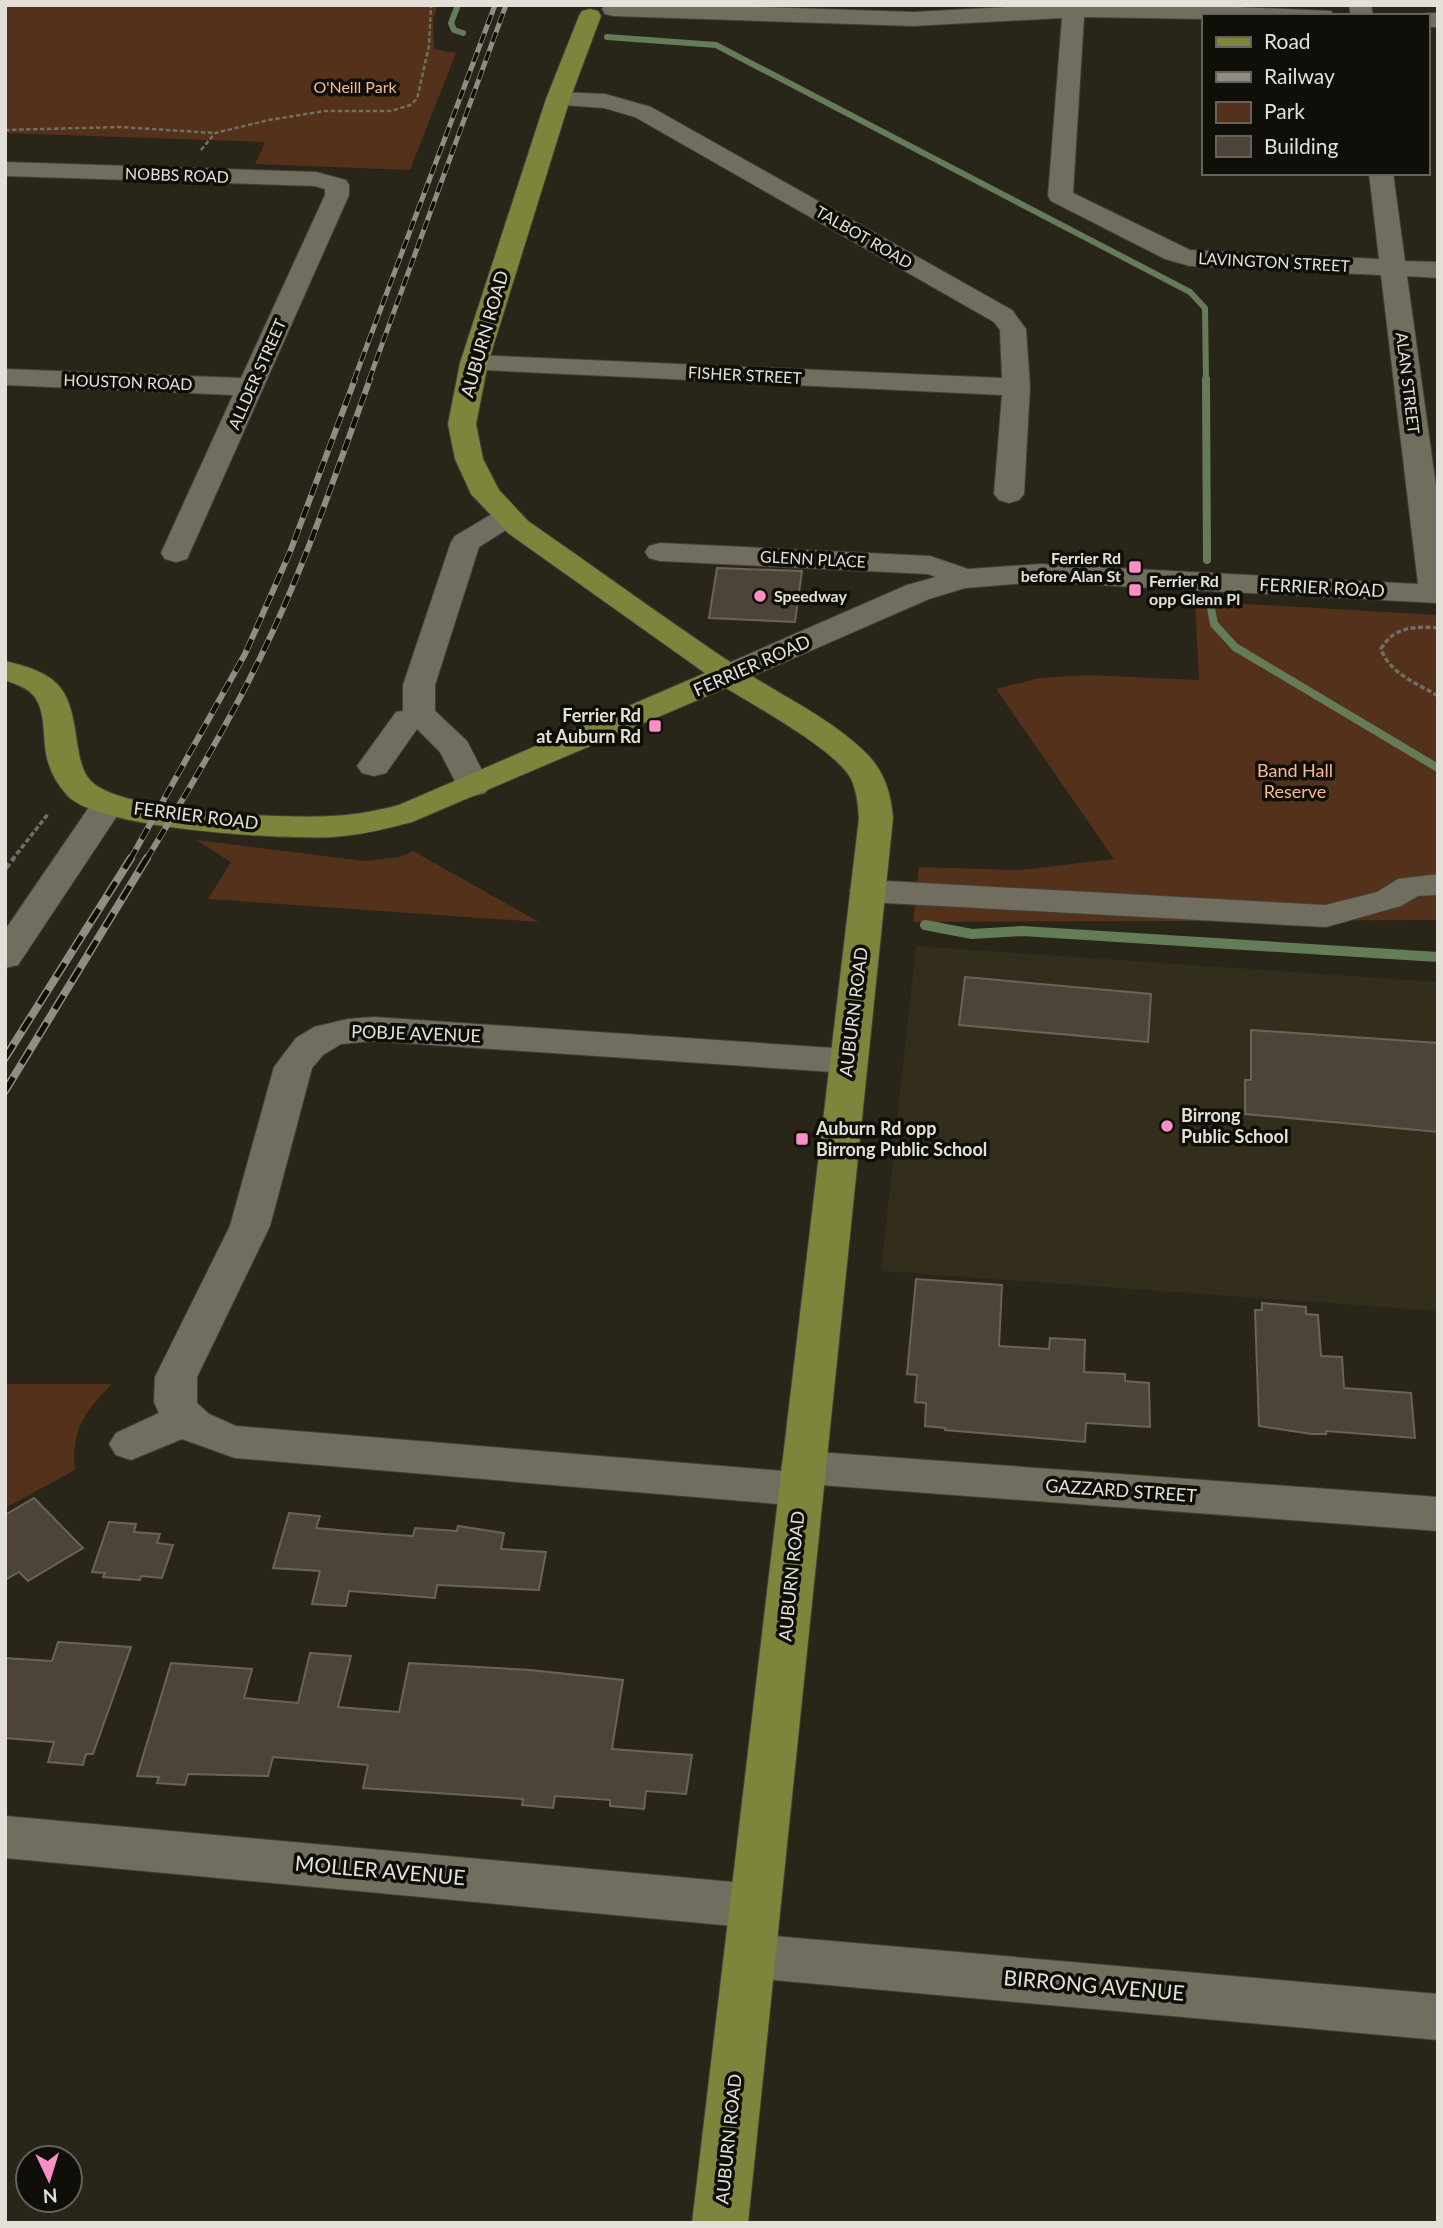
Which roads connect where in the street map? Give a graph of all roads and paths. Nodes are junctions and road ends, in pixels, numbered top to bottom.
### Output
1 (431, 5) edge
2 (1077, 8) edge
3 (597, 9) edge
4 (1271, 14) edge
5 (558, 99) junction
6 (5, 131) edge
7 (215, 133) junction
8 (201, 150) dead end
9 (5, 169) edge
10 (1381, 175) edge
11 (337, 195) joint
12 (1394, 268) junction
13 (1438, 270) edge
14 (474, 363) junction
15 (5, 377) edge
16 (251, 387) junction
17 (1016, 387) junction
18 (1009, 494) dead end
19 (506, 517) junction
20 (530, 536) junction
21 (466, 542) junction
22 (660, 552) dead end
23 (176, 553) dead end
24 (963, 579) junction
25 (1436, 594) edge
26 (1438, 628) edge
27 (5, 670) edge
28 (728, 676) junction
29 (1438, 696) edge
30 (419, 717) junction
31 (455, 748) junction
32 (374, 766) dead end
33 (515, 768) junction
34 (473, 786) junction
35 (95, 799) junction
36 (48, 814) dead end
37 (5, 869) edge
38 (1438, 884) edge
39 (869, 891) junction
40 (5, 957) edge
41 (848, 1061) junction
42 (186, 1419) junction
43 (131, 1444) dead end
44 (802, 1478) junction
45 (1438, 1514) edge
46 (5, 1837) edge
47 (755, 1906) junction
48 (750, 1956) junction
49 (1438, 2017) edge
50 (720, 2223) edge

1 - 7 path
2 - 3 street
2 - 4 street
2 - 12 street, LAVINGTON STREET
3 - 5 main road, AUBURN ROAD
5 - 14 main road, AUBURN ROAD
5 - 17 street, TALBOT ROAD
6 - 7 path
7 - 8 path
9 - 11 street, NOBBS ROAD
10 - 12 street, ALAN STREET
11 - 16 street, ALLDER STREET
12 - 13 street, LAVINGTON STREET
12 - 25 street, ALAN STREET
14 - 17 street, FISHER STREET
14 - 19 main road, AUBURN ROAD
15 - 16 street, HOUSTON ROAD
16 - 23 street, ALLDER STREET
17 - 18 street, TALBOT ROAD
19 - 20 main road, AUBURN ROAD
19 - 21 street
20 - 21 street
20 - 28 main road, AUBURN ROAD
21 - 30 street
22 - 24 street, GLENN PLACE
24 - 25 street, FERRIER ROAD
24 - 28 street, FERRIER ROAD
26 - 29 path
27 - 35 main road
28 - 33 main road, FERRIER ROAD
28 - 39 main road, AUBURN ROAD
30 - 31 street
30 - 32 street
31 - 33 street
31 - 34 street
33 - 34 main road, FERRIER ROAD
34 - 35 main road, FERRIER ROAD
35 - 40 street
36 - 37 path
38 - 39 street
39 - 41 main road, AUBURN ROAD
41 - 42 street, POBJE AVENUE
41 - 44 main road, AUBURN ROAD
42 - 43 street
42 - 44 street
44 - 45 street, GAZZARD STREET
44 - 47 main road, AUBURN ROAD
46 - 47 street, MOLLER AVENUE
47 - 48 main road, AUBURN ROAD
48 - 49 street, BIRRONG AVENUE
48 - 50 main road, AUBURN ROAD

